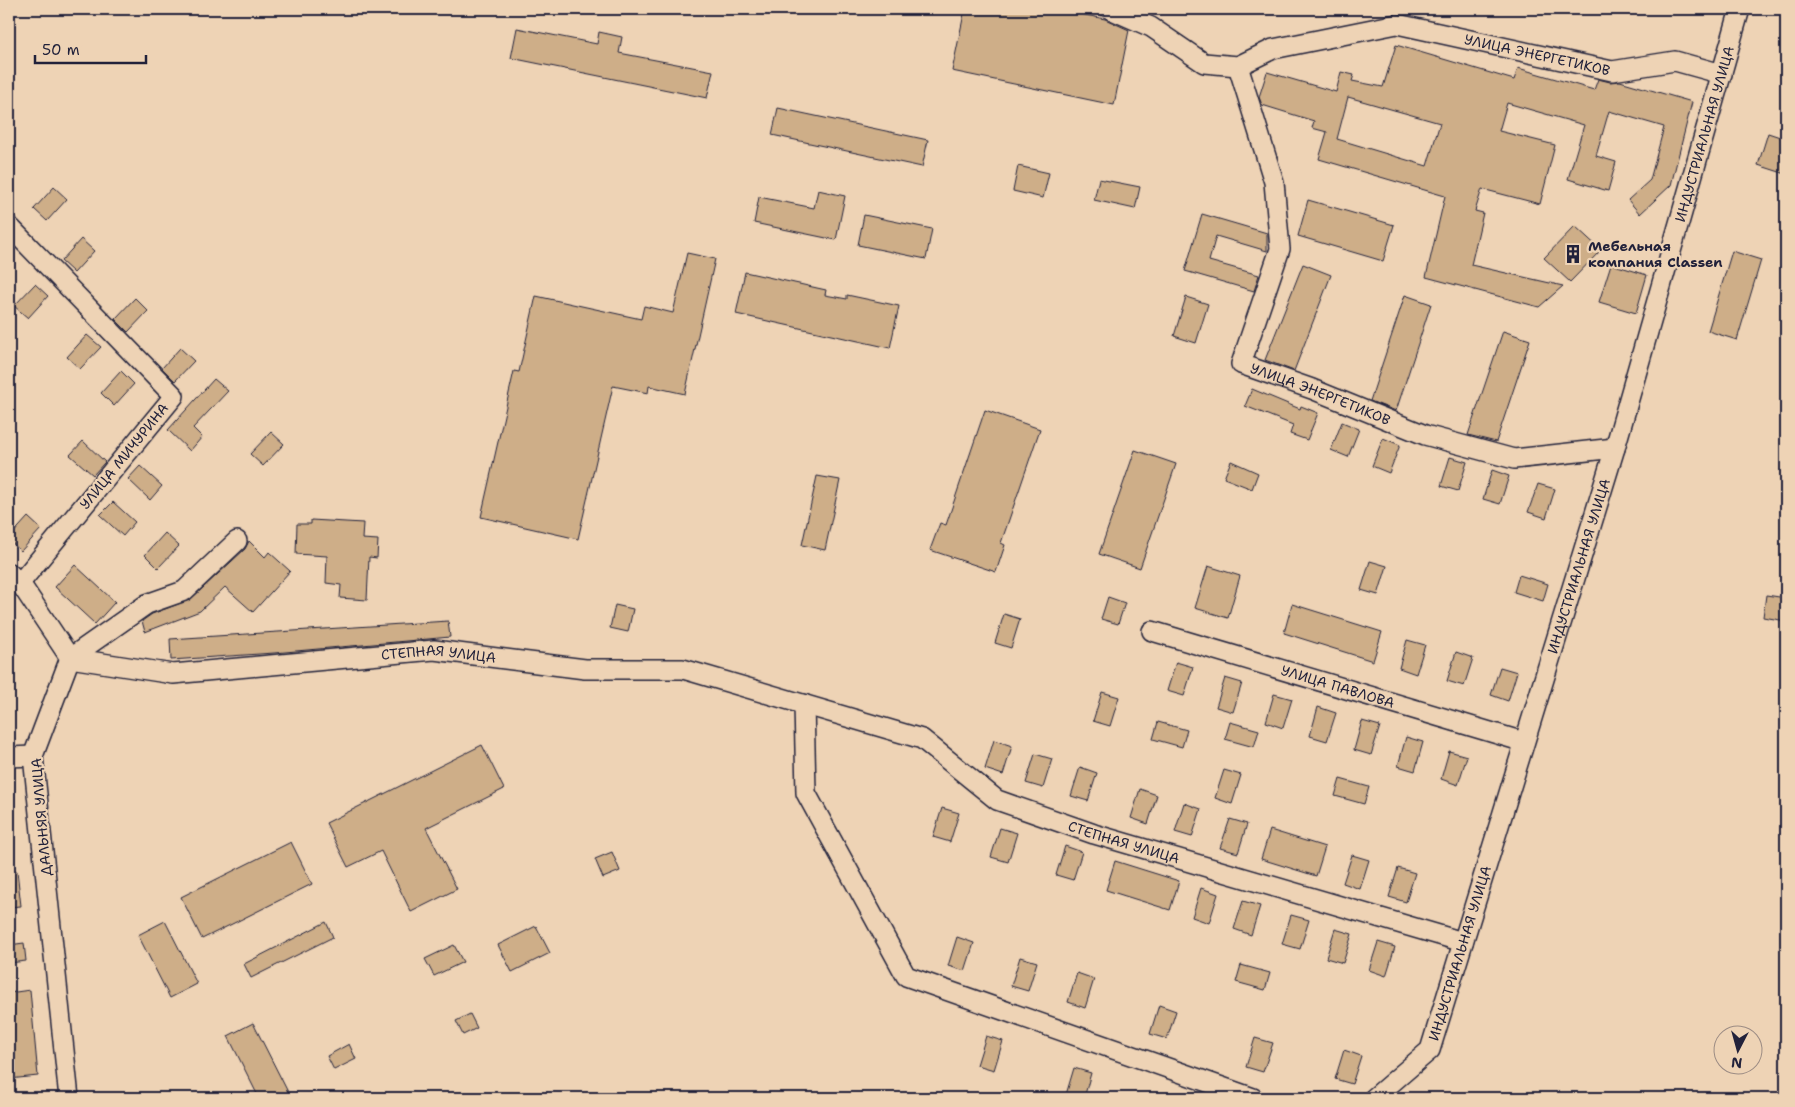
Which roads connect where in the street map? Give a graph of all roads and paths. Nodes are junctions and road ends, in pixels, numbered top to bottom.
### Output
1 (1110, 9) edge
2 (1740, 9) edge
3 (1238, 66) junction
4 (1722, 74) junction
5 (9, 226) edge
6 (1615, 448) junction
7 (237, 540) dead end
8 (14, 578) edge
9 (1152, 630) dead end
10 (70, 658) junction
11 (804, 704) junction
12 (1524, 742) junction
13 (33, 756) junction
14 (9, 757) edge
15 (1463, 942) junction
16 (69, 1098) edge
17 (1253, 1098) edge
18 (1374, 1098) edge

1 - 3 street
2 - 4 street, ИНДУСТРИАЛЬНАЯ УЛИЦА
3 - 4 street, УЛИЦА ЭНЕРГЕТИКОВ
3 - 6 street, УЛИЦА ЭНЕРГЕТИКОВ
4 - 6 street, ИНДУСТРИАЛЬНАЯ УЛИЦА
5 - 8 street, УЛИЦА МИЧУРИНА
6 - 12 street, ИНДУСТРИАЛЬНАЯ УЛИЦА
7 - 10 street
8 - 10 street
9 - 12 street, УЛИЦА ПАВЛОВА
10 - 11 street, СТЕПНАЯ УЛИЦА
10 - 13 street, ДАЛЬНЯЯ УЛИЦА
11 - 15 street, СТЕПНАЯ УЛИЦА
11 - 17 street
12 - 15 street, ИНДУСТРИАЛЬНАЯ УЛИЦА
13 - 14 street
13 - 16 street, ДАЛЬНЯЯ УЛИЦА
15 - 18 street, ИНДУСТРИАЛЬНАЯ УЛИЦА

